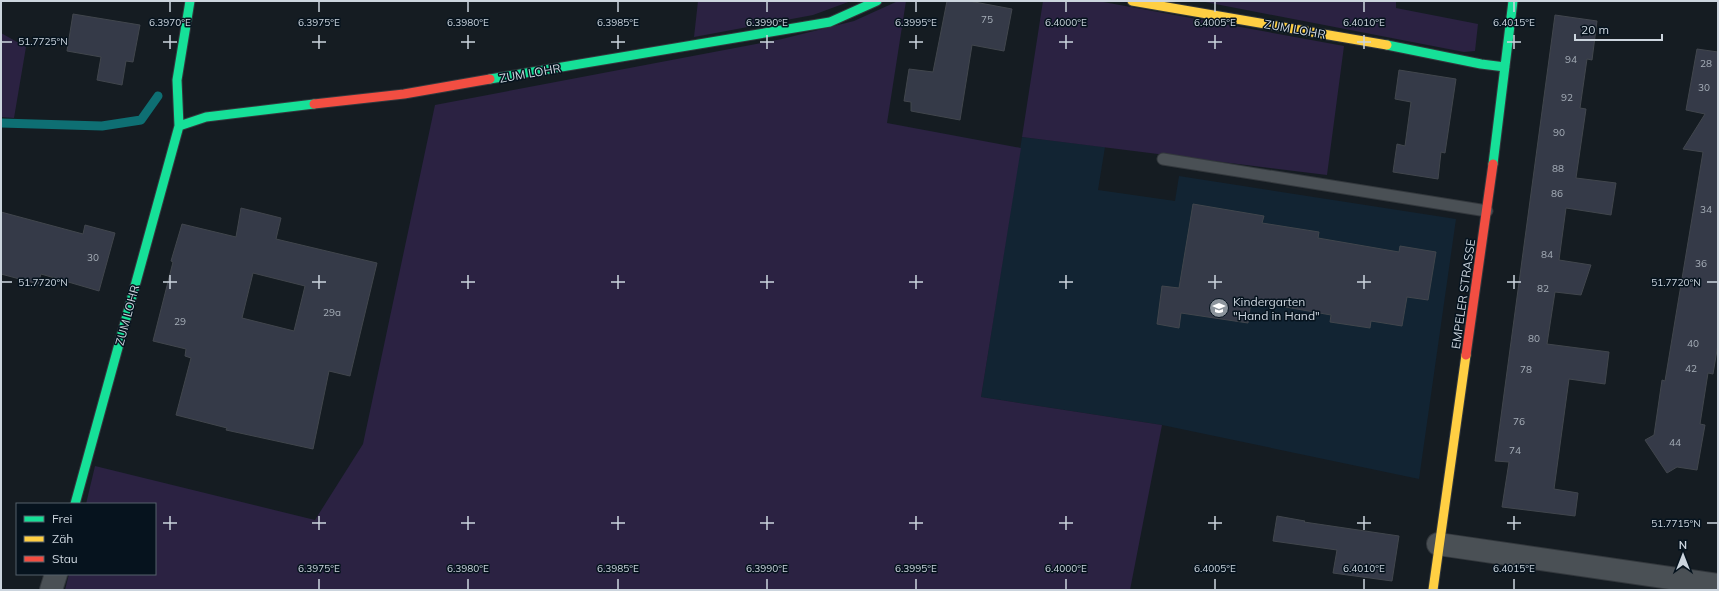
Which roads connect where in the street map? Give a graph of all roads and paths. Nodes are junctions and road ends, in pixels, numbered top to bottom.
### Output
1 (190, 1) edge
2 (877, 1) edge
3 (1132, 1) edge
4 (1513, 1) edge
5 (1505, 67) junction
6 (179, 126) junction
7 (1163, 159) dead end
8 (1487, 211) junction
9 (75, 503) edge
10 (1438, 544) junction
11 (56, 575) edge
12 (1717, 585) edge
13 (51, 590) edge
14 (1432, 590) edge

1 - 6 street, ZUM LOHR
2 - 6 street, ZUM LOHR
3 - 5 street, ZUM LOHR
4 - 5 street, EMPELER STRASSE
5 - 8 street, EMPELER STRASSE
6 - 9 street, ZUM LOHR
7 - 8 lane
8 - 10 street, EMPELER STRASSE
10 - 12 street
10 - 14 street, EMPELER STRASSE
11 - 13 street

